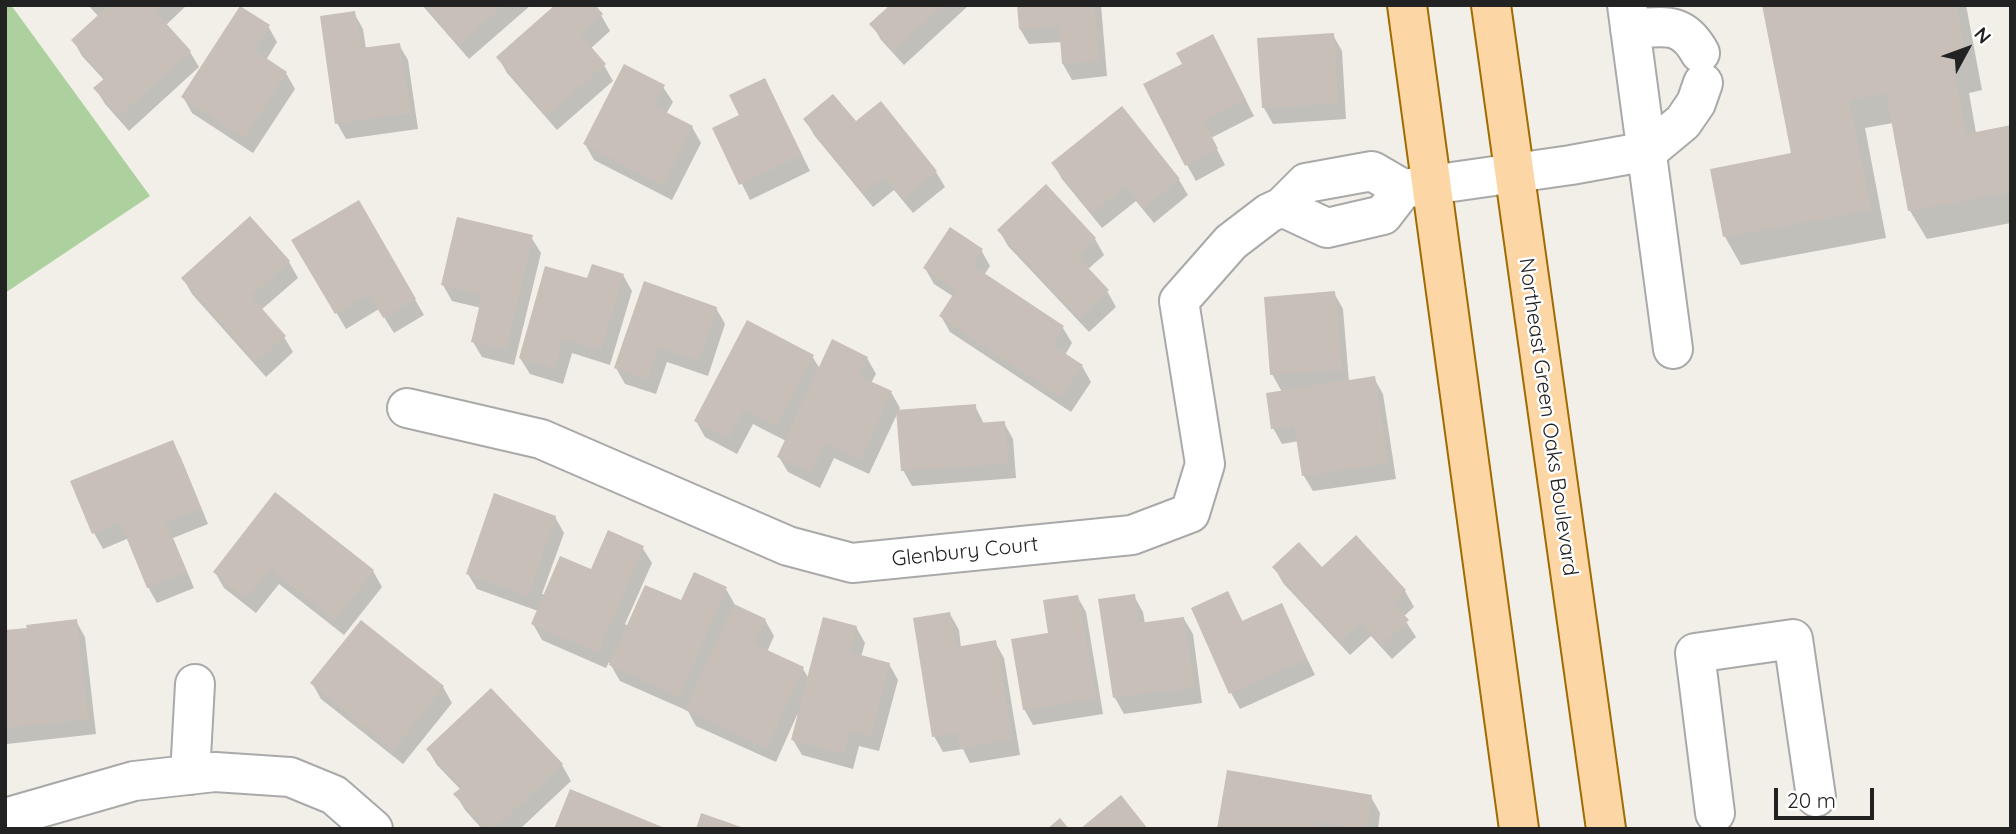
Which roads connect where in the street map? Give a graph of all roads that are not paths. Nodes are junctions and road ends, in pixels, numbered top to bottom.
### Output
1 (1407, 5) edge
2 (1491, 5) edge
3 (1628, 17) edge
4 (1648, 150) junction
5 (1514, 172) junction
6 (1417, 187) junction
7 (1673, 349) dead end
8 (407, 408) dead end
9 (195, 684) dead end
10 (190, 775) junction
11 (1816, 797) dead end
12 (1715, 813) dead end
13 (5, 818) edge
14 (373, 829) edge
15 (1519, 829) edge
16 (1606, 829) edge

1 - 6 main road
2 - 5 main road, Northeast Green Oaks Boulevard
3 - 4 street
3 - 4 street
4 - 5 street
4 - 7 street
5 - 6 street
5 - 16 main road, Northeast Green Oaks Boulevard
6 - 8 street, Glenbury Court
6 - 15 main road
9 - 10 street
10 - 13 street
10 - 14 street
11 - 12 street

